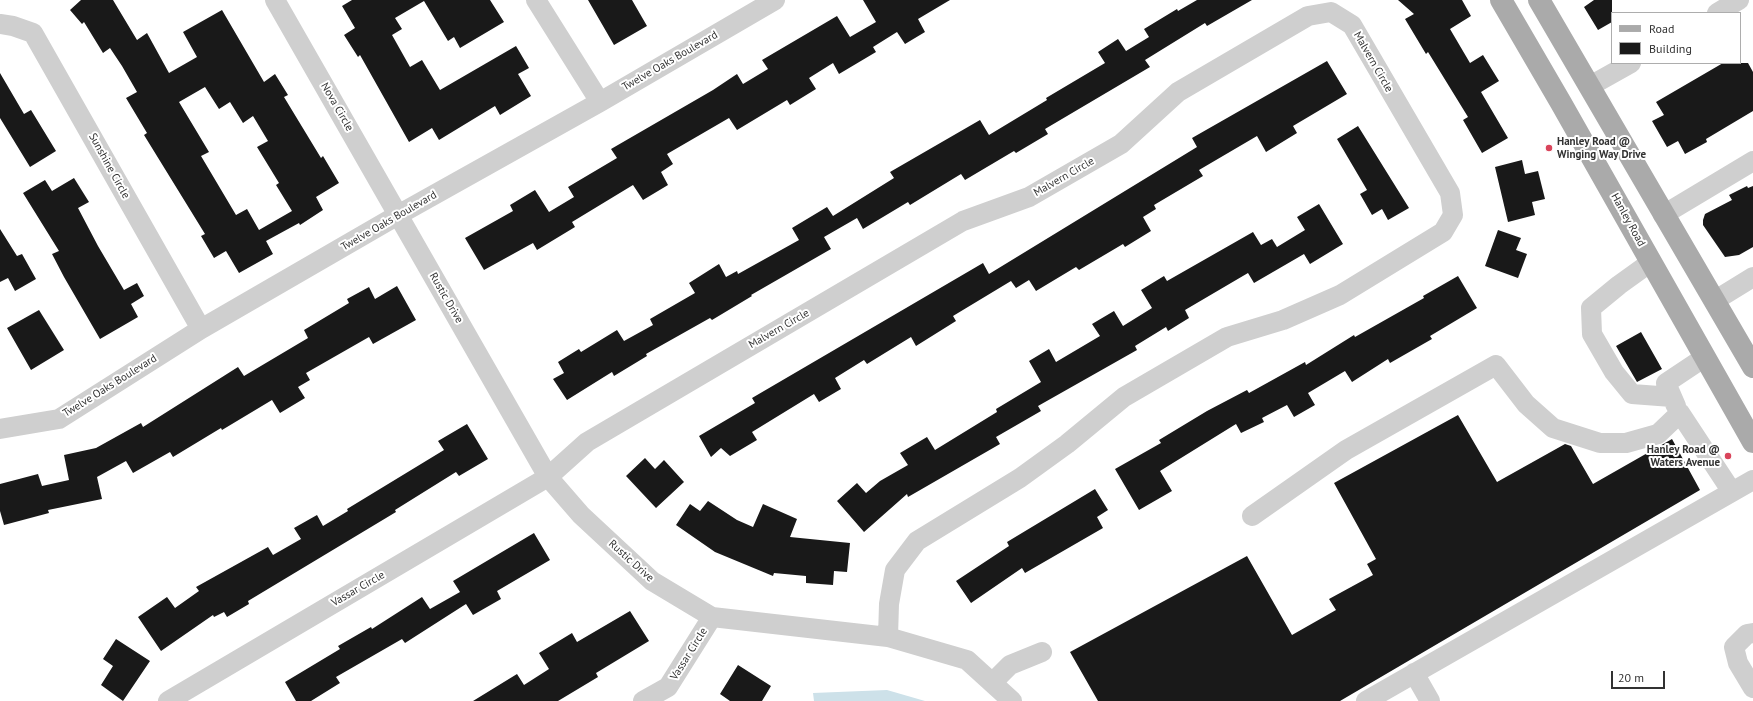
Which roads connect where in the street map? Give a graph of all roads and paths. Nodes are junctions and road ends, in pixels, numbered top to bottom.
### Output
1 (275, 0) edge
2 (536, 0) edge
3 (775, 0) edge
4 (1500, 0) edge
5 (1539, 0) edge
6 (1739, 0) edge
7 (1719, 12) edge
8 (0, 24) edge
9 (1629, 64) edge
10 (1590, 86) junction
11 (600, 102) junction
12 (1753, 161) edge
13 (1620, 206) junction
14 (1660, 210) junction
15 (398, 215) junction
16 (1651, 262) junction
17 (1753, 277) edge
18 (1714, 301) junction
19 (201, 329) junction
20 (1747, 344) edge
21 (1705, 357) junction
22 (1753, 367) edge
23 (1676, 405) junction
24 (0, 429) edge
25 (1753, 442) edge
26 (548, 477) junction
27 (1753, 480) edge
28 (1732, 492) junction
29 (1252, 516) dead end
30 (712, 618) junction
31 (1751, 632) edge
32 (888, 637) junction
33 (1042, 652) dead end
34 (1414, 673) junction
35 (992, 682) junction
36 (1753, 688) edge
37 (168, 701) edge
38 (643, 701) edge
39 (1012, 701) edge
40 (1366, 701) edge
41 (1430, 701) edge

1 - 15 street, Nova Circle
2 - 11 street
3 - 11 street, Twelve Oaks Boulevard
4 - 13 main road, Hanley Road
5 - 10 main road
6 - 7 street
8 - 19 street, Sunshine Circle
9 - 10 street
10 - 14 main road
11 - 15 street, Twelve Oaks Boulevard
12 - 14 street
13 - 14 main road
13 - 16 main road, Hanley Road
14 - 18 main road
15 - 19 street, Twelve Oaks Boulevard
15 - 26 street, Rustic Drive
16 - 21 main road, Hanley Road
16 - 23 street
17 - 18 street
18 - 20 main road
19 - 24 street, Twelve Oaks Boulevard
20 - 22 main road
21 - 23 street
21 - 25 main road, Hanley Road
23 - 28 street
23 - 29 street
26 - 30 street, Rustic Drive
26 - 32 street, Malvern Circle
26 - 37 street, Vassar Circle
27 - 28 street
28 - 34 street
30 - 32 street, Rustic Drive
30 - 38 street, Vassar Circle
31 - 36 street
32 - 35 street, Rustic Drive
33 - 35 street
34 - 40 street
34 - 41 street
35 - 39 street, Rustic Drive

